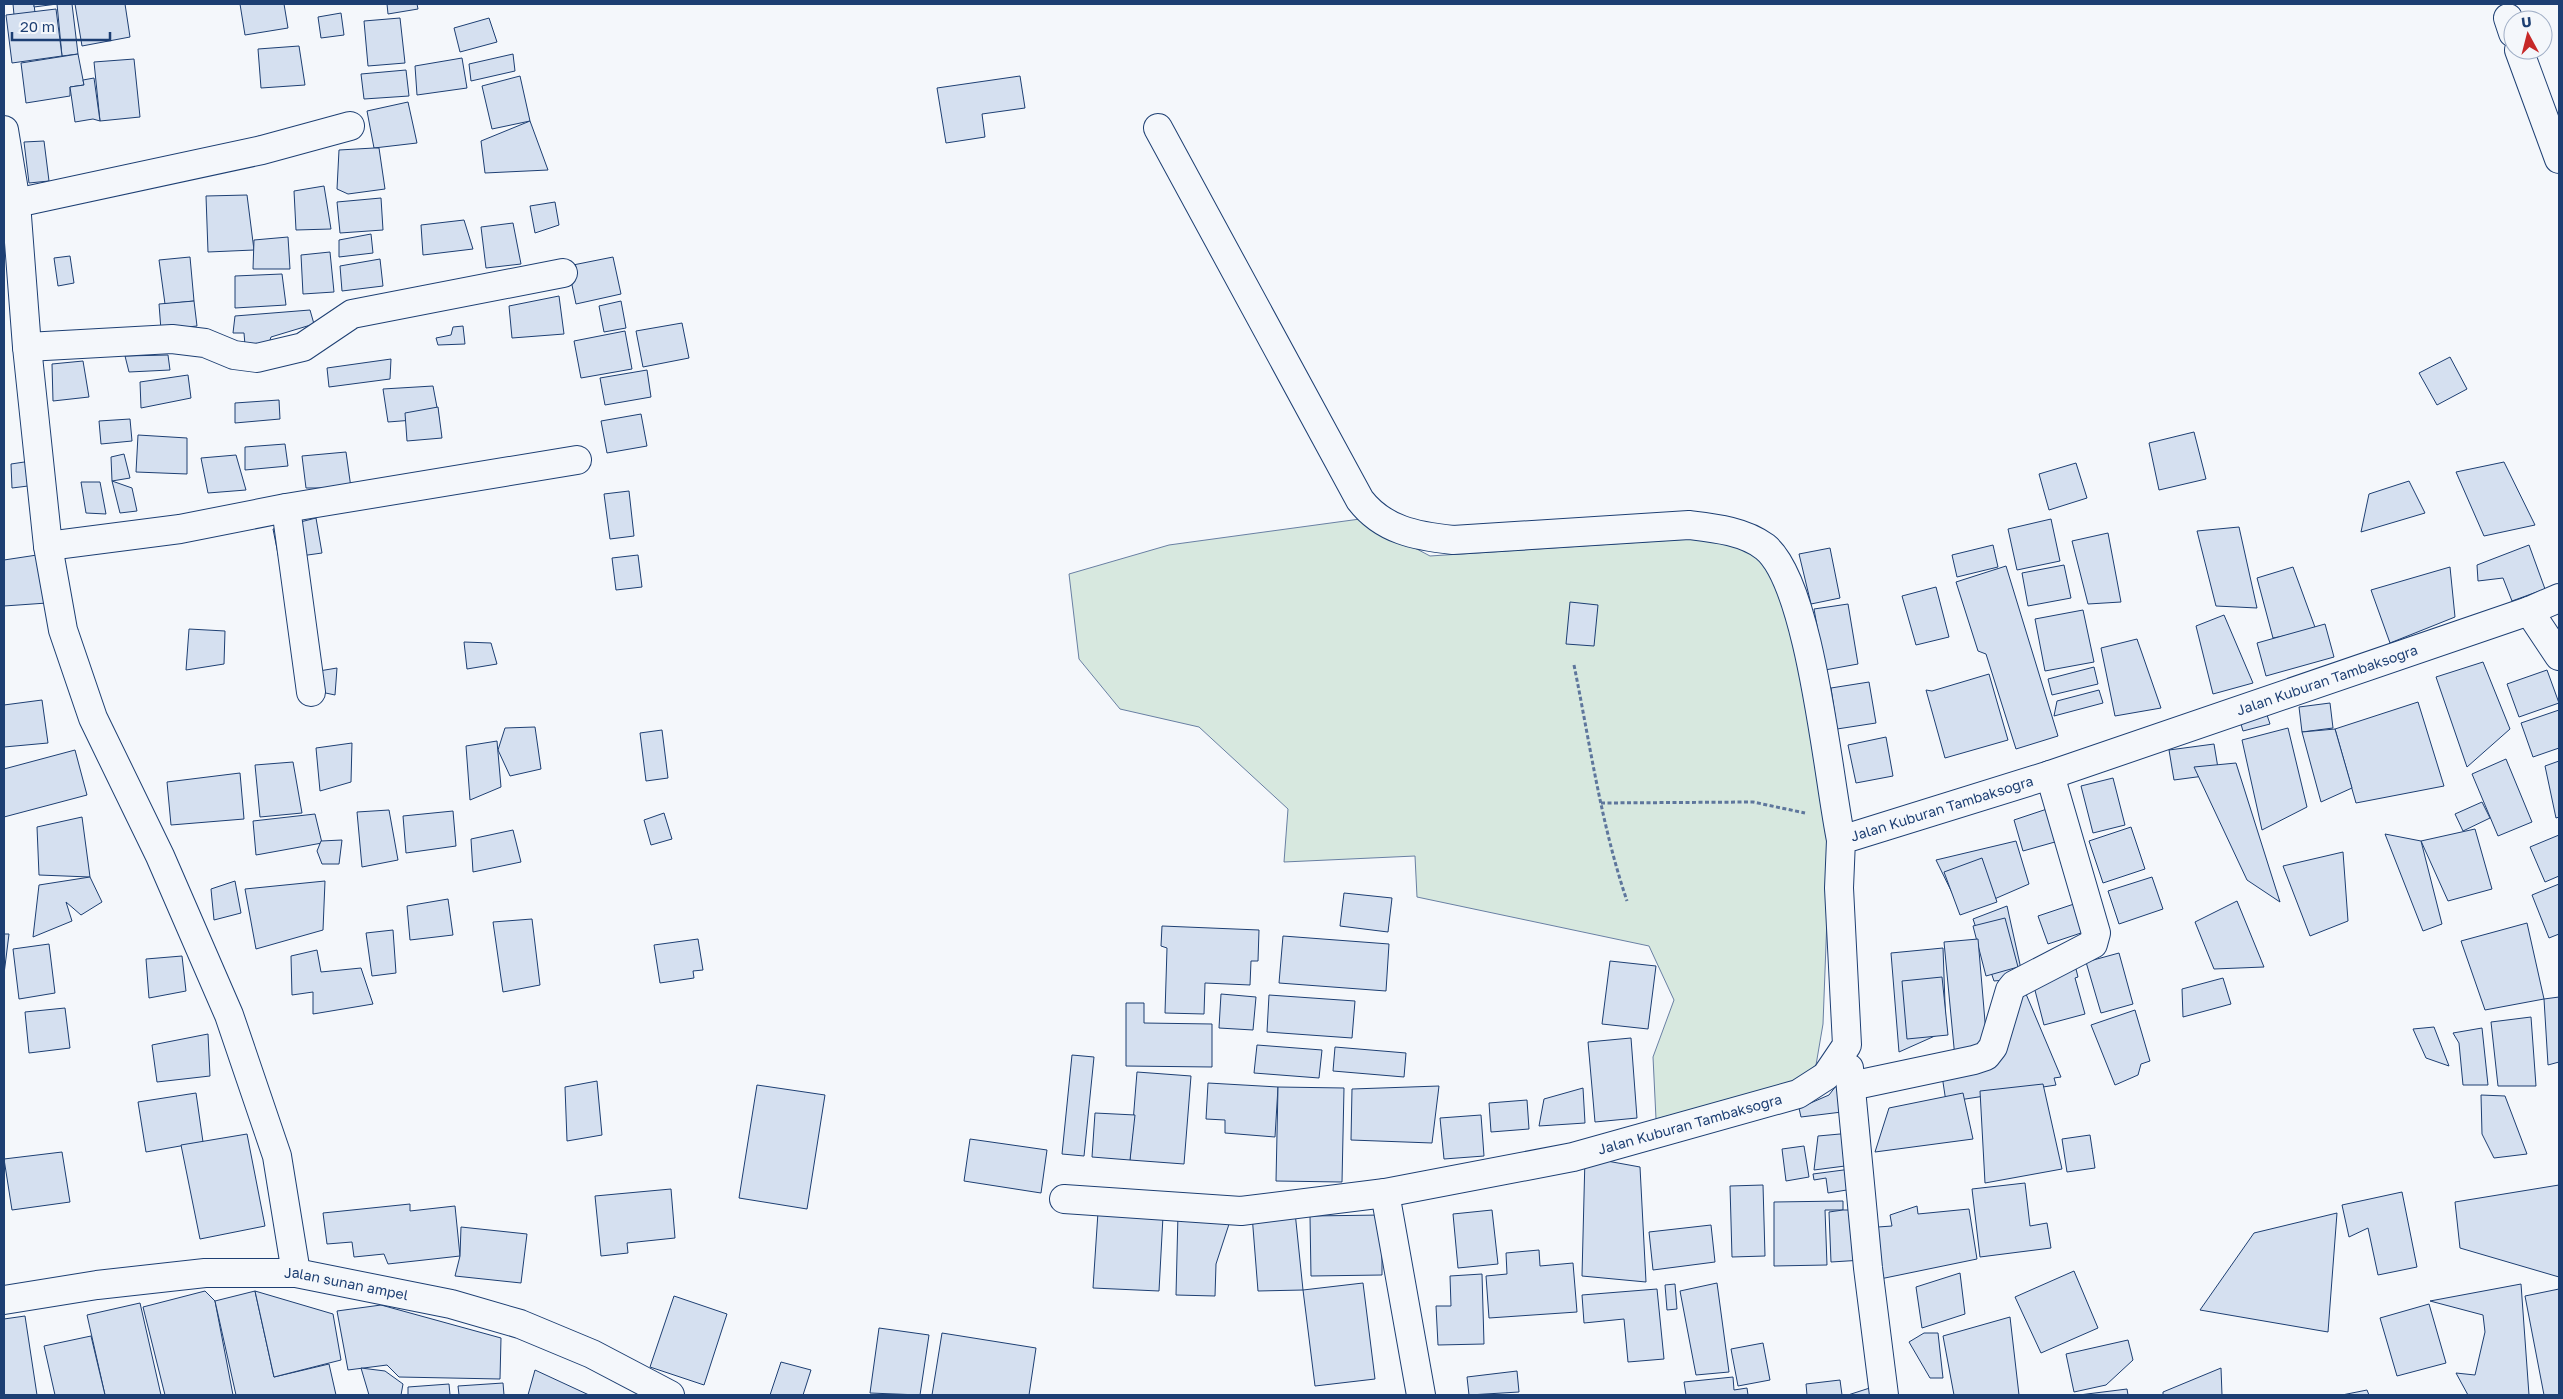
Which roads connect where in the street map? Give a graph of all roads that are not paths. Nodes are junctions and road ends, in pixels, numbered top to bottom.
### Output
1 (2523, 60) edge
2 (350, 126) dead end
3 (1158, 128) dead end
4 (4, 130) edge
5 (2559, 159) edge
6 (16, 204) junction
7 (563, 273) dead end
8 (27, 347) junction
9 (577, 460) dead end
10 (286, 508) junction
11 (48, 546) junction
12 (2559, 598) edge
13 (2529, 611) junction
14 (2559, 656) edge
15 (310, 692) dead end
16 (2050, 775) junction
17 (1840, 833) junction
18 (1847, 1045) junction
19 (1851, 1086) junction
20 (1385, 1193) junction
21 (1064, 1199) dead end
22 (296, 1274) junction
23 (4, 1300) edge
24 (670, 1395) edge
25 (1421, 1395) edge
26 (1884, 1395) edge

1 - 5 street
2 - 6 street
3 - 17 street
4 - 6 street
6 - 8 street
7 - 8 street
8 - 11 street
9 - 10 street
10 - 11 street
10 - 15 street
11 - 22 street
12 - 13 street, Jalan Kuburan Tambaksogra
13 - 14 street
13 - 16 street, Jalan Kuburan Tambaksogra
16 - 17 street, Jalan Kuburan Tambaksogra
16 - 19 street
17 - 18 street, Jalan Kuburan Tambaksogra
18 - 19 street
18 - 20 street, Jalan Kuburan Tambaksogra
19 - 26 street
20 - 21 street, Jalan Kuburan Tambaksogra
20 - 25 street
22 - 23 street, Jalan sunan ampel
22 - 24 street, Jalan sunan ampel

